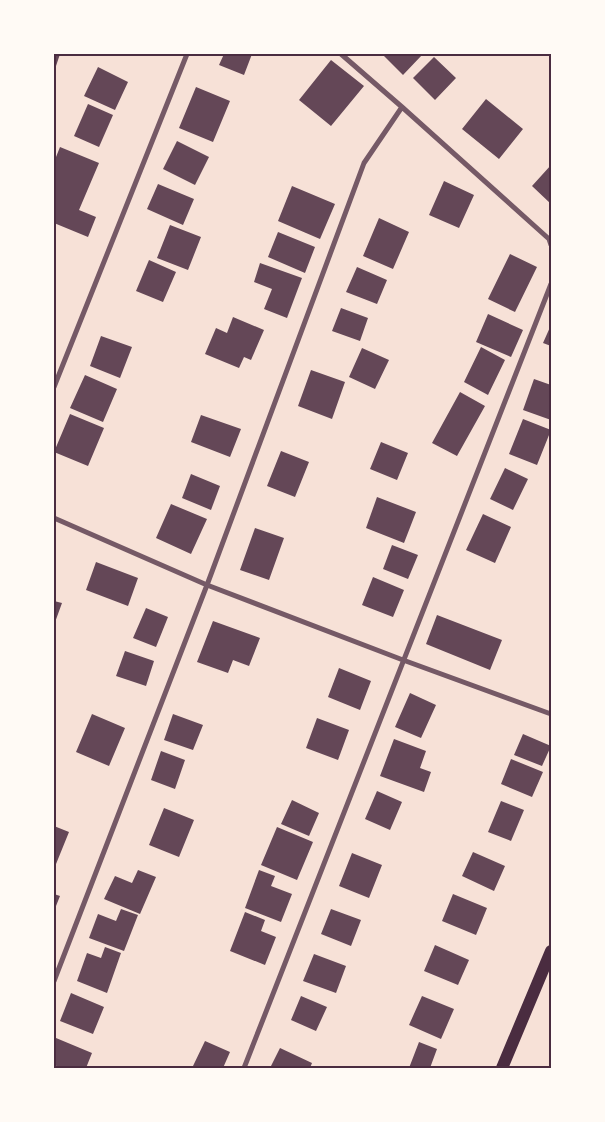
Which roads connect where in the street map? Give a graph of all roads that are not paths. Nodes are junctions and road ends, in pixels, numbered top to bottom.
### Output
1 (187, 54) edge
2 (341, 54) edge
3 (402, 107) junction
4 (551, 245) edge
5 (551, 284) edge
6 (54, 387) edge
7 (54, 518) edge
8 (207, 585) junction
9 (403, 660) junction
10 (551, 714) edge
11 (551, 951) edge
12 (54, 981) edge
13 (244, 1068) edge
14 (502, 1068) edge

1 - 6 street
2 - 3 street
3 - 4 street
3 - 8 street
5 - 9 street
7 - 8 street
8 - 9 street
8 - 12 street
9 - 10 street
9 - 13 street
11 - 14 main road

